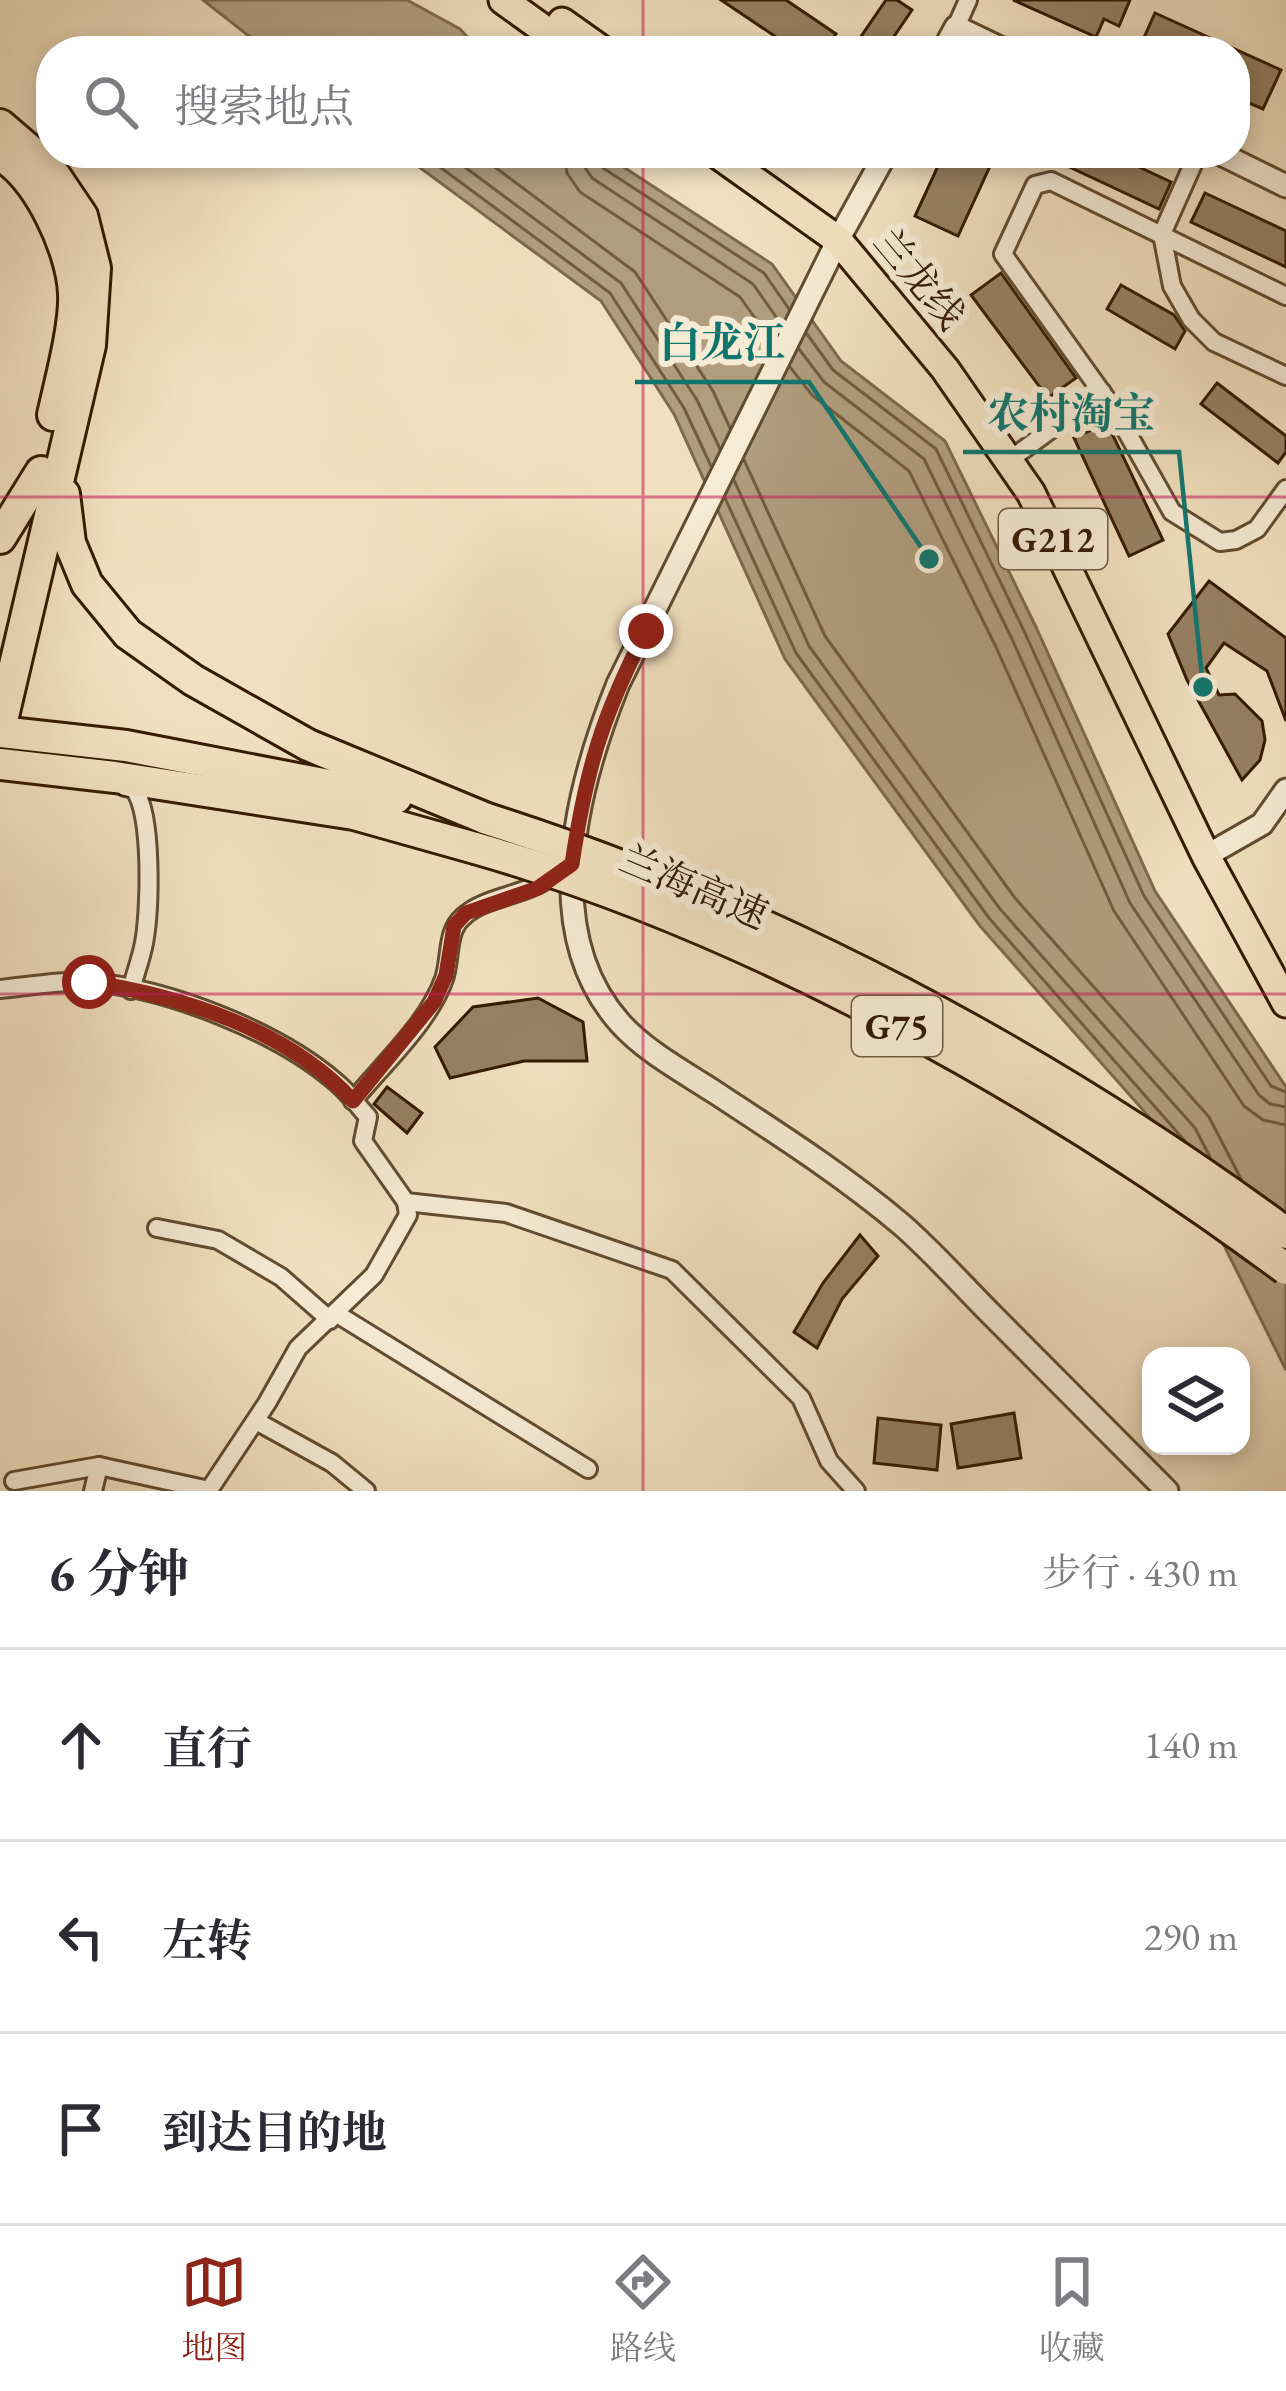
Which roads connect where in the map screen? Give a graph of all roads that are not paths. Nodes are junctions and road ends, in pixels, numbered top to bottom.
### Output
1 (503, 0) edge
2 (532, 0) edge
3 (968, 0) edge
4 (956, 27) junction
5 (553, 36) edge
6 (582, 36) edge
7 (951, 36) edge
8 (975, 36) edge
9 (0, 125) edge
10 (0, 155) edge
11 (36, 155) edge
12 (50, 168) edge
13 (740, 168) edge
14 (762, 168) edge
15 (878, 168) edge
16 (1191, 168) edge
17 (1249, 168) edge
18 (1286, 186) edge
19 (842, 233) junction
20 (1162, 234) junction
21 (1286, 296) edge
22 (1286, 376) edge
23 (1102, 392) junction
24 (66, 446) junction
25 (1014, 456) junction
26 (41, 472) junction
27 (1286, 489) edge
28 (0, 538) edge
29 (0, 662) edge
30 (0, 731) edge
31 (0, 764) edge
32 (82, 778) dead end
33 (1286, 790) edge
34 (487, 819) junction
35 (1214, 852) junction
36 (572, 864) junction
37 (1286, 971) edge
38 (0, 989) edge
39 (131, 990) junction
40 (1286, 1003) edge
41 (353, 1101) junction
42 (406, 1202) junction
43 (157, 1228) dead end
44 (1286, 1233) edge
45 (1286, 1269) edge
46 (334, 1317) junction
47 (256, 1421) junction
48 (99, 1466) junction
49 (589, 1469) dead end
50 (14, 1481) dead end
51 (93, 1491) edge
52 (366, 1491) edge
53 (856, 1491) edge
54 (1167, 1491) edge

1 - 5 highway
2 - 6 highway
3 - 4 street
4 - 7 street
4 - 8 street
9 - 11 highway
10 - 26 highway
12 - 24 highway
13 - 19 highway, 兰龙线 / G212
14 - 19 highway, 兰龙线 / G212
15 - 19 street
16 - 20 street
17 - 18 street
19 - 25 highway, 兰龙线 / G212
19 - 36 street
20 - 21 street
20 - 22 street
20 - 23 street
23 - 25 street
23 - 27 street
24 - 30 highway
24 - 34 highway
25 - 35 highway, 兰龙线 / G212
26 - 28 highway
26 - 29 highway
30 - 34 highway, 兰海高速 / G75
31 - 45 highway, 兰海高速 / G75, bridge
32 - 39 street
33 - 35 street
34 - 44 highway, 兰海高速 / G75, bridge
35 - 37 highway, 兰龙线 / G212
35 - 40 highway, 兰龙线 / G212
36 - 41 street
36 - 54 street
38 - 39 street
39 - 41 street
41 - 42 street
42 - 46 street
42 - 53 street
43 - 46 street
46 - 47 street
46 - 49 street
47 - 48 street
47 - 52 street
48 - 50 street
48 - 51 street

